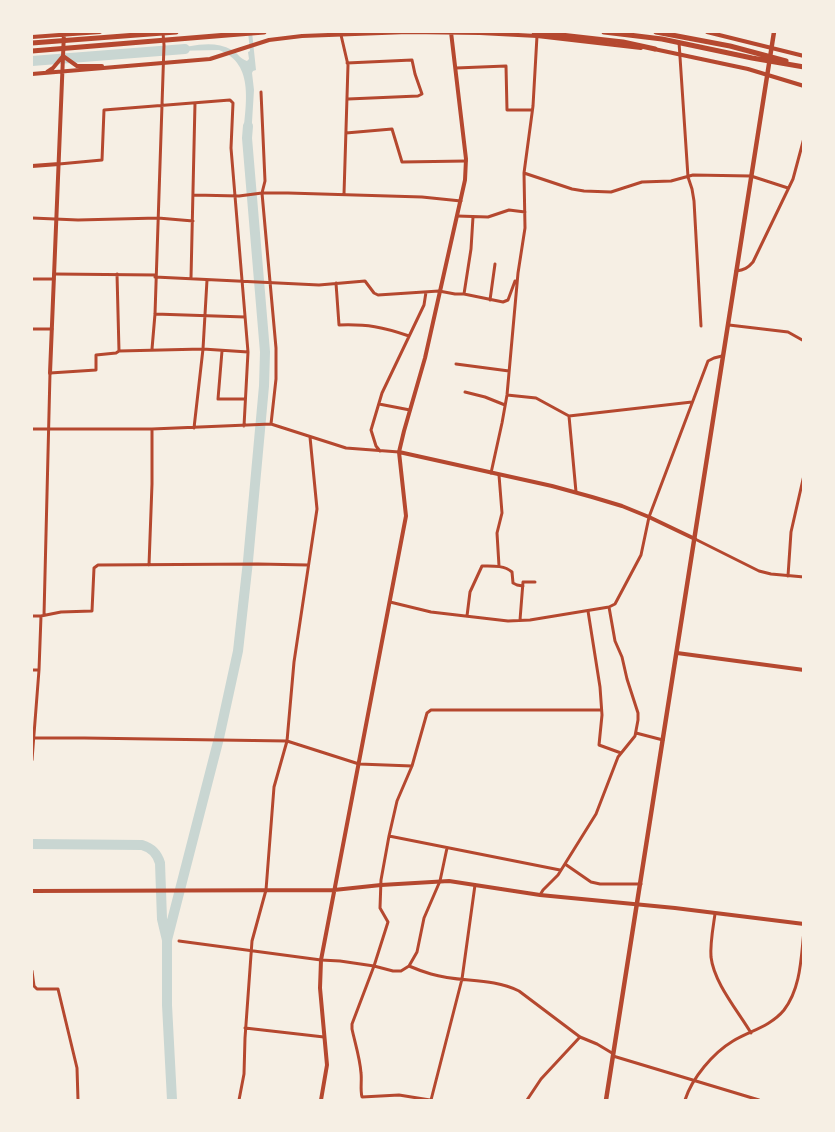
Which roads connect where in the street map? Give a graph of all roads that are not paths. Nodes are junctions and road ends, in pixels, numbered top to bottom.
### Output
1 (100, 32) edge
2 (163, 32) edge
3 (176, 32) edge
4 (264, 32) edge
5 (451, 32) edge
6 (604, 32) edge
7 (656, 32) edge
8 (678, 32) edge
9 (707, 32) edge
10 (774, 32) edge
11 (64, 33) edge
12 (82, 33) junction
13 (341, 33) edge
14 (536, 33) edge
15 (32, 37) edge
16 (32, 44) edge
17 (771, 47) junction
18 (655, 49) junction
19 (32, 51) edge
20 (63, 53) junction
21 (680, 54) junction
22 (804, 56) edge
23 (60, 63) junction
24 (163, 63) junction
25 (347, 63) junction
26 (804, 67) edge
27 (111, 68) junction
28 (456, 68) junction
29 (62, 72) junction
30 (44, 73) junction
31 (32, 74) edge
32 (768, 76) junction
33 (804, 86) edge
34 (261, 92) dead end
35 (348, 99) junction
36 (195, 103) junction
37 (162, 106) junction
38 (532, 110) junction
39 (346, 133) junction
40 (804, 138) edge
41 (466, 161) junction
42 (59, 164) junction
43 (32, 166) edge
44 (524, 173) junction
45 (751, 176) junction
46 (688, 177) junction
47 (788, 188) junction
48 (262, 193) junction
49 (344, 194) junction
50 (194, 195) junction
51 (234, 196) junction
52 (461, 201) junction
53 (525, 212) junction
54 (458, 216) junction
55 (472, 217) junction
56 (32, 218) edge
57 (56, 218) junction
58 (158, 218) junction
59 (193, 221) junction
60 (495, 264) dead end
61 (736, 270) junction
62 (518, 273) junction
63 (117, 274) junction
64 (155, 276) junction
65 (54, 277) junction
66 (32, 279) edge
67 (191, 279) junction
68 (207, 280) junction
69 (242, 282) junction
70 (270, 283) junction
71 (336, 284) junction
72 (439, 291) junction
73 (426, 292) junction
74 (464, 294) junction
75 (490, 300) junction
76 (155, 314) junction
77 (205, 316) junction
78 (245, 317) junction
79 (729, 325) junction
80 (701, 326) dead end
81 (32, 329) edge
82 (52, 329) junction
83 (409, 336) junction
84 (804, 340) edge
85 (152, 349) junction
86 (203, 349) junction
87 (119, 351) junction
88 (222, 351) junction
89 (248, 352) junction
90 (724, 356) junction
91 (456, 364) dead end
92 (509, 371) junction
93 (50, 374) junction
94 (465, 392) dead end
95 (507, 394) junction
96 (246, 399) junction
97 (693, 402) junction
98 (379, 404) junction
99 (505, 405) junction
100 (410, 410) junction
101 (569, 416) junction
102 (271, 424) junction
103 (244, 426) junction
104 (47, 428) junction
105 (194, 428) junction
106 (32, 429) edge
107 (152, 429) junction
108 (310, 437) junction
109 (380, 451) junction
110 (399, 452) junction
111 (491, 473) junction
112 (499, 475) junction
113 (804, 475) edge
114 (576, 492) junction
115 (650, 517) junction
116 (695, 539) junction
117 (308, 565) junction
118 (149, 566) junction
119 (499, 566) junction
120 (788, 576) junction
121 (804, 577) edge
122 (535, 582) dead end
123 (523, 586) junction
124 (390, 602) junction
125 (609, 608) junction
126 (588, 611) junction
127 (32, 616) edge
128 (43, 616) junction
129 (467, 616) junction
130 (519, 620) junction
131 (677, 653) junction
132 (32, 670) edge
133 (39, 670) junction
134 (804, 670) edge
135 (602, 710) junction
136 (636, 733) junction
137 (33, 738) junction
138 (663, 740) junction
139 (287, 741) junction
140 (621, 753) junction
141 (32, 760) edge
142 (359, 764) junction
143 (412, 766) junction
144 (389, 836) junction
145 (447, 848) junction
146 (565, 864) junction
147 (561, 870) junction
148 (440, 881) junction
149 (640, 884) junction
150 (381, 885) junction
151 (476, 885) junction
152 (334, 890) junction
153 (32, 891) edge
154 (266, 891) junction
155 (540, 895) junction
156 (638, 904) junction
157 (715, 914) junction
158 (804, 924) edge
159 (804, 930) edge
160 (179, 941) dead end
161 (251, 950) junction
162 (321, 960) junction
163 (374, 966) junction
164 (409, 966) junction
165 (32, 971) edge
166 (462, 979) junction
167 (245, 1028) junction
168 (751, 1033) junction
169 (580, 1037) junction
170 (325, 1038) junction
171 (614, 1055) junction
172 (694, 1080) junction
173 (78, 1101) edge
174 (239, 1101) edge
175 (321, 1101) edge
176 (430, 1101) edge
177 (527, 1101) edge
178 (606, 1101) edge
179 (685, 1101) edge
180 (759, 1101) edge

1 - 12 street
2 - 24 street
3 - 16 highway
4 - 19 highway
5 - 13 street
5 - 14 street
5 - 28 street
6 - 26 highway
7 - 26 highway
8 - 21 street
9 - 17 street
10 - 17 main road
11 - 12 street
11 - 15 street
11 - 20 street
12 - 20 street
13 - 24 street
13 - 25 street
14 - 18 street
14 - 18 highway
14 - 38 street
15 - 20 street
17 - 22 street
17 - 32 main road
18 - 21 street
20 - 23 street
20 - 27 street
21 - 32 street
21 - 46 street
23 - 29 street
23 - 30 street
24 - 27 street
24 - 37 street
25 - 35 street
25 - 35 street
27 - 29 street
28 - 38 street
28 - 41 street
29 - 30 street
29 - 42 street
30 - 31 street
32 - 33 street
32 - 45 main road
34 - 48 street
35 - 39 street
36 - 37 street
36 - 50 street
36 - 51 street
37 - 42 street
37 - 58 street
38 - 44 street
39 - 41 street
39 - 49 street
40 - 47 street
41 - 52 street
42 - 43 street
42 - 57 street
44 - 46 street
44 - 53 street
45 - 46 street
45 - 47 street
45 - 61 main road
46 - 80 street
47 - 61 street
48 - 49 street
48 - 51 street
48 - 70 street
49 - 52 street
50 - 51 street
50 - 59 street
51 - 69 street
52 - 54 street
53 - 55 street
53 - 62 street
54 - 55 street
54 - 72 street
55 - 74 street
56 - 57 street
57 - 58 street
57 - 65 street
58 - 59 street
58 - 64 street
59 - 67 street
60 - 75 street
61 - 79 main road
62 - 75 street
62 - 92 street
63 - 64 street
63 - 65 street
63 - 87 street
64 - 67 street
64 - 76 street
65 - 66 street
65 - 82 street
67 - 68 street
68 - 69 street
68 - 77 street
69 - 70 street
69 - 78 street
70 - 71 street
70 - 102 street
71 - 73 street
71 - 83 street
72 - 73 street
72 - 74 street
72 - 100 street
73 - 83 street
74 - 75 street
76 - 77 street
76 - 85 street
77 - 78 street
77 - 86 street
78 - 89 street
79 - 84 street
79 - 90 main road
81 - 82 street
82 - 93 street
83 - 98 street
85 - 86 street
85 - 87 street
86 - 88 street
86 - 105 street
87 - 93 street
88 - 89 street
88 - 96 street
89 - 96 street
90 - 97 street
90 - 116 main road
91 - 92 street
92 - 95 street
93 - 104 street
94 - 99 street
95 - 99 street
95 - 101 street
96 - 103 street
97 - 101 street
97 - 115 street
98 - 100 street
98 - 109 street
99 - 111 street
100 - 110 street
101 - 114 street
102 - 103 street
102 - 108 street
103 - 105 street
104 - 106 street
104 - 107 street
104 - 128 street
105 - 107 street
107 - 118 street
108 - 109 street
108 - 117 street
109 - 110 street
110 - 111 street
110 - 124 street
111 - 112 street
112 - 114 street
112 - 119 street
113 - 120 street
114 - 115 street
115 - 116 street
115 - 125 street
116 - 120 street
116 - 131 main road
117 - 118 street
117 - 139 street
118 - 128 street
119 - 123 street
119 - 129 street
120 - 121 street
122 - 123 street
123 - 130 street
124 - 129 street
124 - 142 street
125 - 126 street
125 - 136 street
126 - 130 street
126 - 135 street
127 - 128 street
128 - 133 street
129 - 130 street
131 - 134 street
131 - 138 main road
132 - 133 street
133 - 137 street
135 - 140 street
135 - 143 street
136 - 138 street
136 - 140 street
137 - 139 street
137 - 141 street
138 - 149 main road
139 - 142 street
139 - 154 street
140 - 146 street
142 - 143 street
142 - 152 street
143 - 144 street
144 - 145 street
144 - 150 street
145 - 147 street
145 - 148 street
146 - 147 street
146 - 149 street
147 - 155 street
148 - 150 street
148 - 151 street
148 - 164 street
149 - 156 main road
150 - 152 street
150 - 163 street
151 - 155 street
151 - 166 street
152 - 154 street
152 - 162 street
153 - 154 street
154 - 161 street
155 - 156 street
156 - 157 street
156 - 171 main road
157 - 158 street
157 - 168 street
159 - 168 street
160 - 161 street
161 - 162 street
161 - 167 street
162 - 163 street
162 - 170 street
163 - 164 street
163 - 176 street
164 - 166 street
165 - 173 street
166 - 169 street
166 - 176 street
167 - 170 street
167 - 174 street
168 - 172 street
169 - 171 street
169 - 177 street
170 - 175 street
171 - 172 street
171 - 178 main road
172 - 179 street
172 - 180 street

